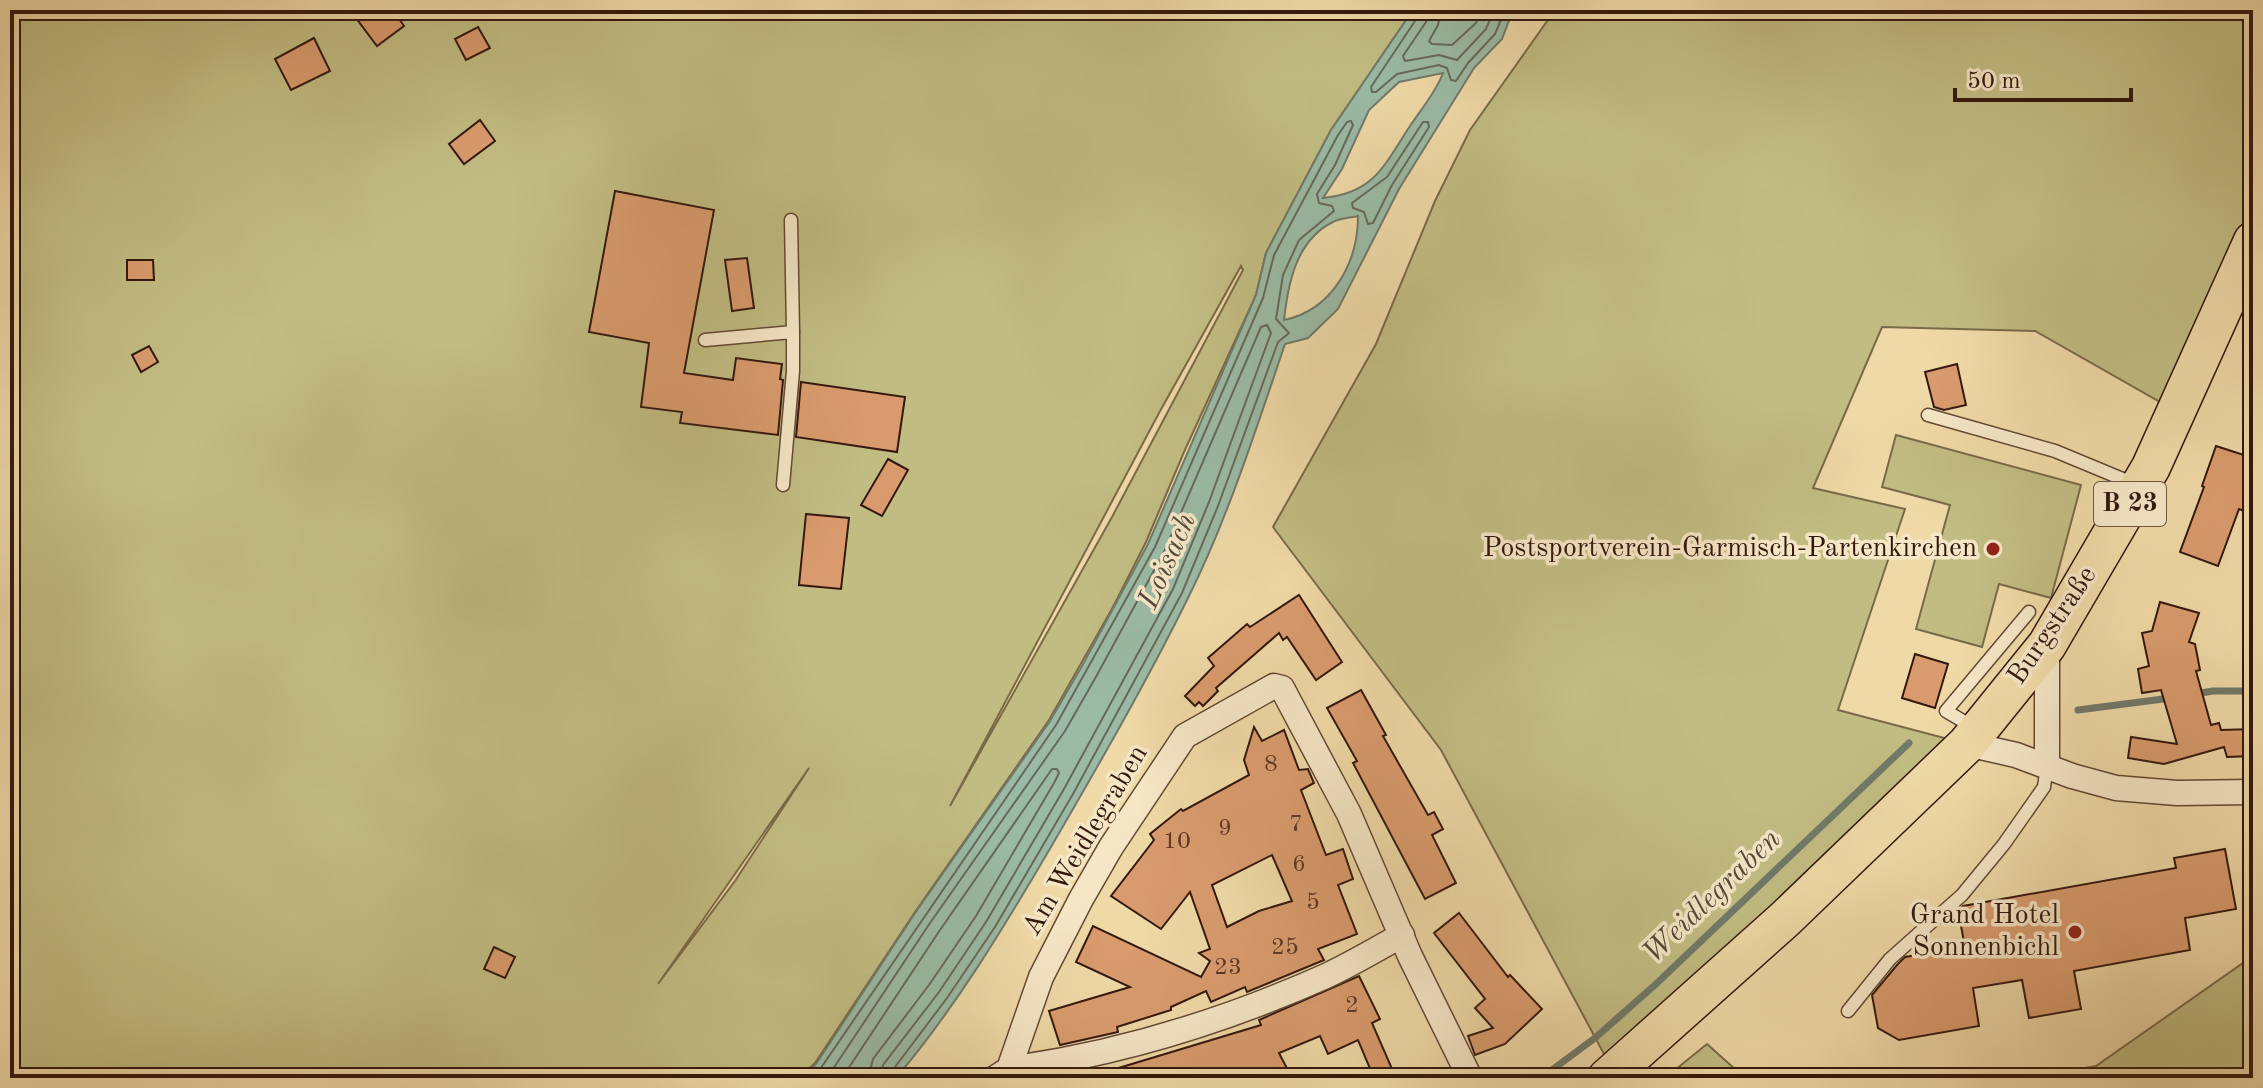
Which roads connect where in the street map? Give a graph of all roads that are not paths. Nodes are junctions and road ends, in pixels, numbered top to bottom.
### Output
1 (791, 220) dead end
2 (2253, 241) edge
3 (793, 332) junction
4 (705, 340) dead end
5 (1928, 415) dead end
6 (783, 485) dead end
7 (2140, 486) junction
8 (2029, 612) dead end
9 (2047, 645) junction
10 (1973, 737) junction
11 (2047, 765) junction
12 (2253, 792) edge
13 (1402, 935) junction
14 (1848, 1011) dead end
15 (1002, 1074) edge
16 (1470, 1078) edge
17 (1607, 1078) edge

1 - 3 lane
2 - 7 main road, Burgstraße / B 23
3 - 4 lane
3 - 6 lane
5 - 7 lane
7 - 9 main road, Burgstraße / B 23
8 - 10 lane
9 - 10 main road, Burgstraße / B 23
9 - 11 street
10 - 11 street
10 - 17 main road, B 23
11 - 12 street
11 - 14 lane
13 - 15 street, Am Weidlegraben
13 - 15 street, Am Weidlegraben
13 - 16 street, Am Weidlegraben

